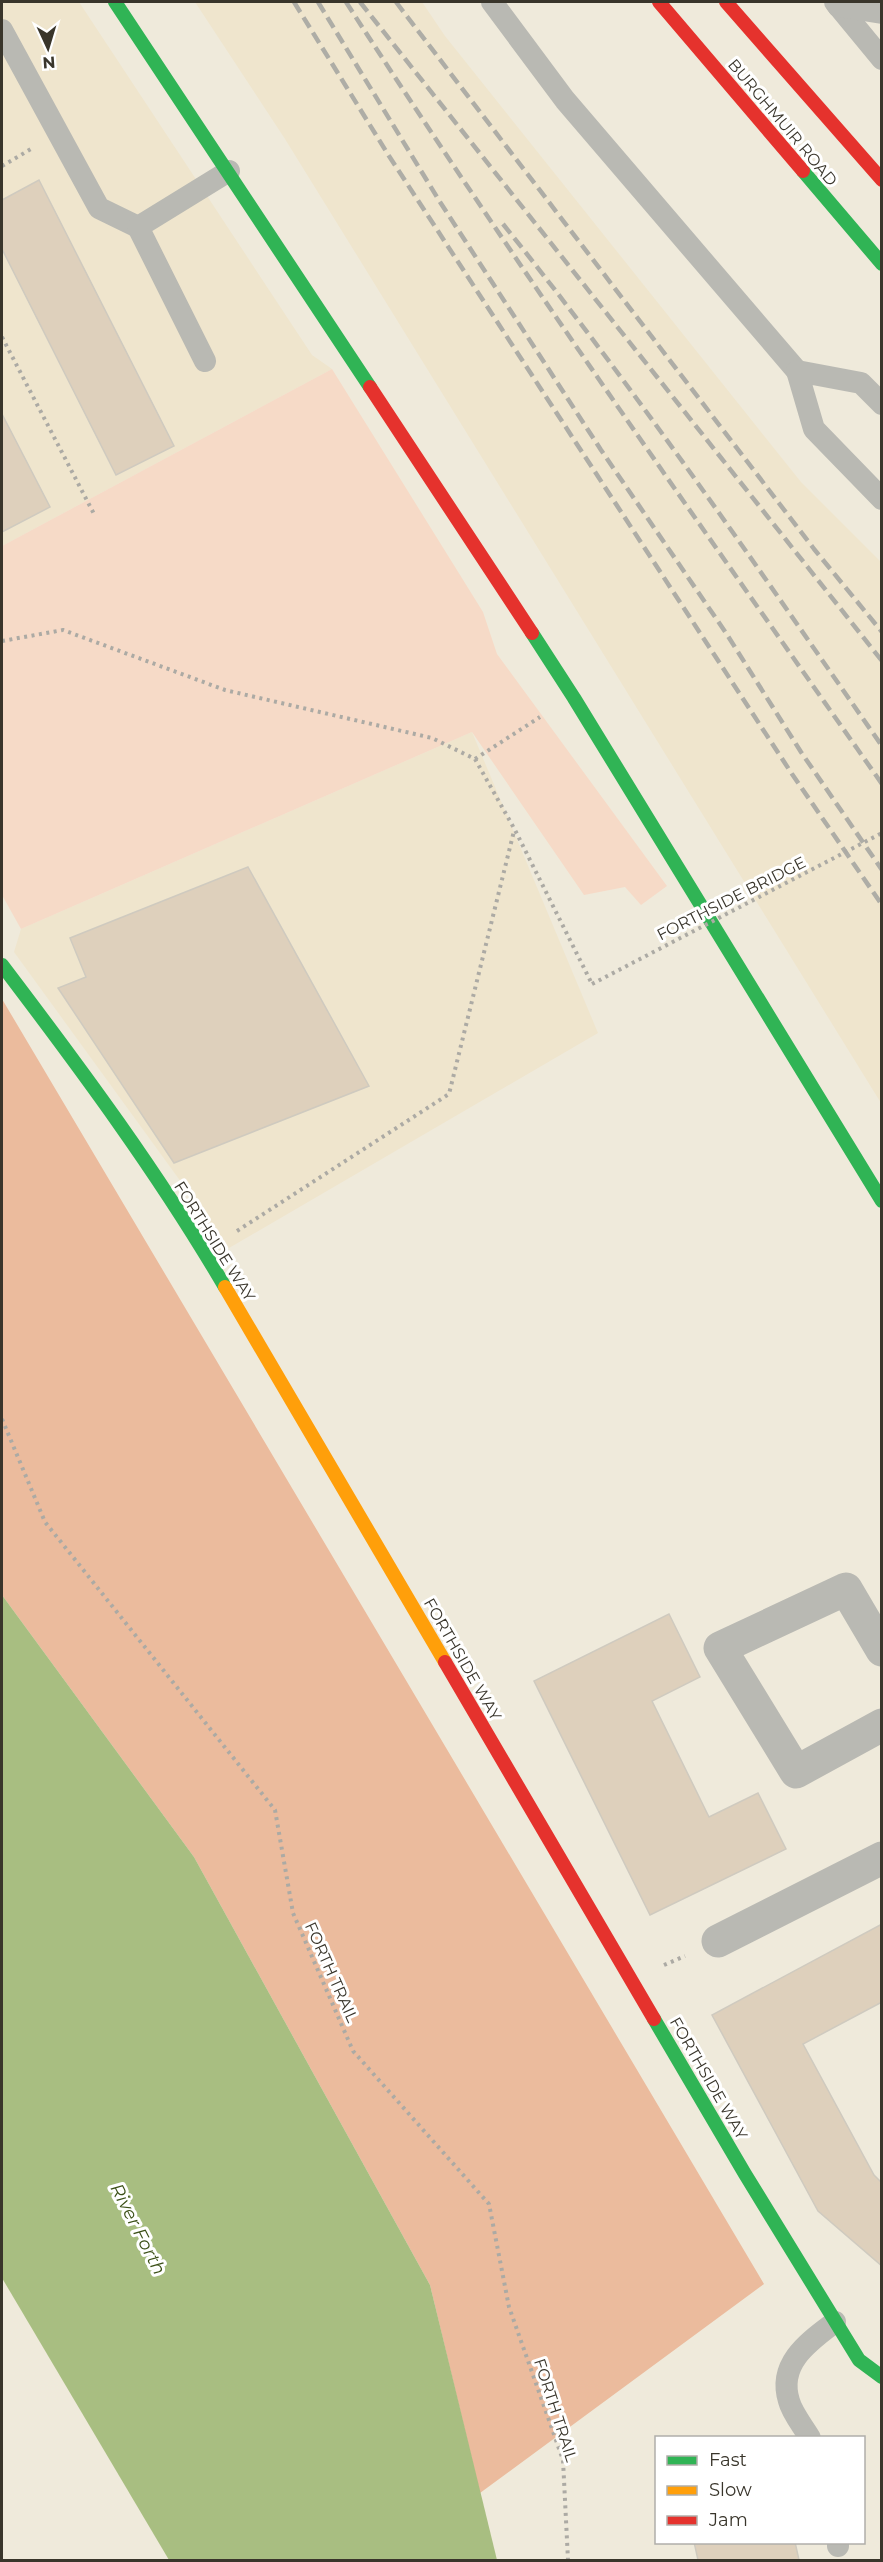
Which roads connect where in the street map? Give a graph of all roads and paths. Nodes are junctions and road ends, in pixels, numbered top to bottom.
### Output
1 (115, 2) edge
2 (492, 2) edge
3 (658, 2) edge
4 (726, 2) edge
5 (837, 4) edge
6 (882, 14) edge
7 (2, 30) edge
8 (872, 38) edge
9 (882, 60) edge
10 (229, 171) junction
11 (882, 180) edge
12 (138, 227) junction
13 (882, 264) edge
14 (2, 337) edge
15 (205, 361) dead end
16 (797, 370) junction
17 (882, 404) edge
18 (882, 499) edge
19 (94, 514) dead end
20 (2, 641) edge
21 (574, 698) junction
22 (476, 759) junction
23 (515, 830) junction
24 (882, 833) edge
25 (2, 965) edge
26 (882, 1202) edge
27 (205, 1252) junction
28 (2, 1419) edge
29 (882, 1650) edge
30 (882, 1725) edge
31 (882, 1858) edge
32 (718, 1941) joint
33 (632, 1979) junction
34 (836, 2322) junction
35 (882, 2377) edge
36 (809, 2436) edge
37 (568, 2560) edge

1 - 10 street
2 - 16 lane
3 - 13 street, BURGHMUIR ROAD
4 - 11 street
5 - 6 lane
5 - 8 lane
7 - 12 lane
8 - 9 lane
10 - 12 lane
10 - 21 street
12 - 15 lane
14 - 19 path
16 - 17 lane
16 - 18 lane
20 - 22 path
21 - 22 path
21 - 26 street
22 - 23 path
23 - 24 path, FORTHSIDE BRIDGE, bridge
23 - 27 path
25 - 27 street, FORTHSIDE WAY
27 - 33 street, FORTHSIDE WAY
28 - 37 path, FORTH TRAIL
29 - 30 street
31 - 32 street
32 - 33 path
33 - 34 street, FORTHSIDE WAY
34 - 35 street, FORTHSIDE WAY
34 - 36 lane

